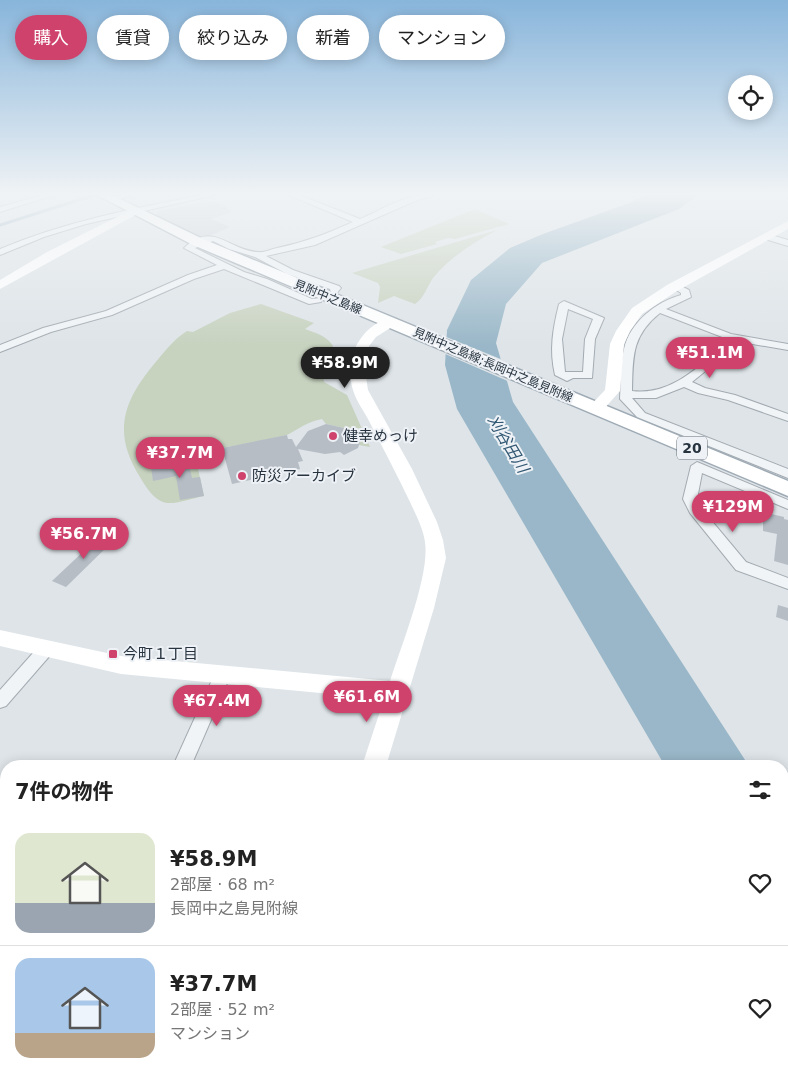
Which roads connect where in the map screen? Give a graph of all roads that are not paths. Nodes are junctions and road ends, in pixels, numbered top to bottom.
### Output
1 (17, 245) edge
2 (69, 245) edge
3 (194, 245) edge
4 (206, 245) edge
5 (229, 245) edge
6 (301, 245) edge
7 (750, 245) edge
8 (0, 252) edge
9 (258, 255) junction
10 (224, 266) junction
11 (0, 285) edge
12 (674, 286) junction
13 (334, 291) dead end
14 (318, 300) dead end
15 (564, 304) joint
16 (658, 309) junction
17 (390, 322) junction
18 (738, 339) junction
19 (788, 347) edge
20 (0, 349) edge
21 (684, 383) junction
22 (626, 394) junction
23 (596, 408) junction
24 (788, 418) edge
25 (788, 474) edge
26 (788, 488) edge
27 (788, 505) edge
28 (788, 584) edge
29 (0, 638) edge
30 (47, 648) junction
31 (224, 674) junction
32 (397, 691) junction
33 (0, 701) edge
34 (185, 760) edge
35 (376, 760) edge

1 - 8 street
2 - 11 street
3 - 10 street
4 - 17 main road, 見附中之島線 / 20
5 - 9 street
6 - 9 street
7 - 12 main road
9 - 13 street
10 - 14 street
10 - 20 street
12 - 16 street
12 - 23 main road
15 - 15 street
16 - 18 street
16 - 22 street
17 - 23 main road, 見附中之島線;長岡中之島見附線 / 20
17 - 32 street
18 - 19 street
18 - 21 street
21 - 22 street
21 - 24 street
22 - 25 street
23 - 26 main road, 20
27 - 28 street
29 - 30 street
30 - 31 street
30 - 33 street
31 - 32 street
31 - 34 street
32 - 35 main road

